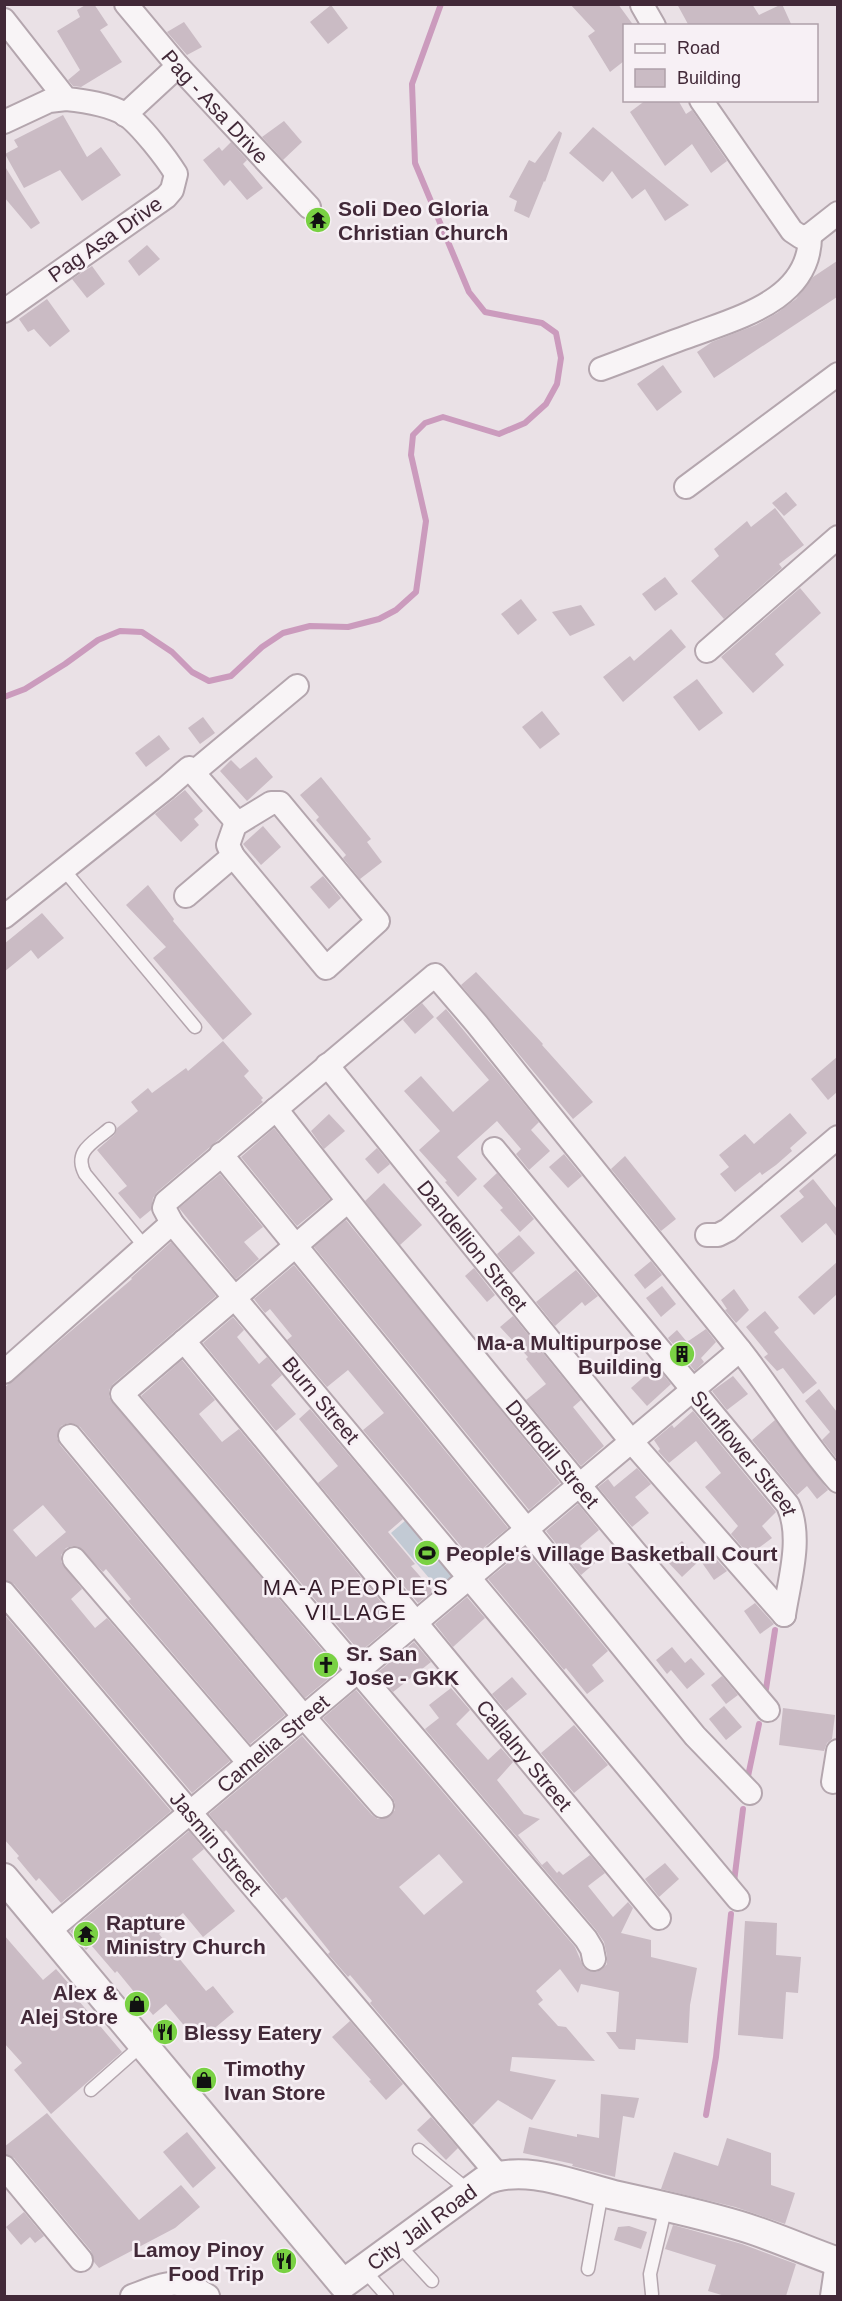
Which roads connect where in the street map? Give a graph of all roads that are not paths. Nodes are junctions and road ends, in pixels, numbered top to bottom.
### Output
1 (126, 4) edge
2 (642, 5) edge
3 (4, 20) edge
4 (653, 24) edge
5 (178, 66) junction
6 (66, 99) junction
7 (702, 102) edge
8 (125, 115) junction
9 (4, 122) edge
10 (309, 207) dead end
11 (837, 213) edge
12 (810, 235) junction
13 (4, 311) edge
14 (601, 369) dead end
15 (837, 374) edge
16 (686, 487) dead end
17 (837, 537) edge
18 (707, 651) dead end
19 (297, 686) dead end
20 (194, 772) junction
21 (235, 825) junction
22 (233, 856) junction
23 (64, 870) junction
24 (186, 896) dead end
25 (4, 918) edge
26 (195, 1028) dead end
27 (327, 1065) junction
28 (276, 1108) junction
29 (109, 1129) dead end
30 (837, 1137) edge
31 (494, 1149) dead end
32 (221, 1154) junction
33 (348, 1201) junction
34 (172, 1223) junction
35 (707, 1235) dead end
36 (295, 1246) junction
37 (145, 1247) junction
38 (235, 1297) junction
39 (184, 1341) junction
40 (740, 1350) junction
41 (4, 1372) edge
42 (692, 1390) junction
43 (70, 1436) dead end
44 (631, 1442) junction
45 (837, 1482) edge
46 (578, 1486) junction
47 (526, 1530) junction
48 (74, 1559) dead end
49 (470, 1577) junction
50 (4, 1593) edge
51 (784, 1615) joint
52 (415, 1623) junction
53 (358, 1671) junction
54 (768, 1710) dead end
55 (304, 1717) junction
56 (837, 1750) edge
57 (249, 1763) junction
58 (833, 1782) dead end
59 (750, 1793) dead end
60 (382, 1806) dead end
61 (190, 1812) junction
62 (4, 1878) edge
63 (738, 1899) dead end
64 (659, 1918) dead end
65 (49, 1931) junction
66 (594, 1959) dead end
67 (143, 2044) junction
68 (91, 2090) dead end
69 (419, 2150) dead end
70 (4, 2167) edge
71 (498, 2175) junction
72 (469, 2192) junction
73 (602, 2192) junction
74 (666, 2206) junction
75 (398, 2243) junction
76 (81, 2260) dead end
77 (837, 2262) edge
78 (588, 2269) dead end
79 (432, 2280) dead end
80 (345, 2283) edge
81 (652, 2294) dead end
82 (132, 2296) edge
83 (208, 2296) edge
84 (387, 2296) edge
85 (832, 2296) edge

1 - 5 street, Pag - Asa Drive
2 - 4 street
3 - 6 street
5 - 8 street
5 - 10 street, Pag - Asa Drive
6 - 8 street, Pag Asa Drive
6 - 9 street
7 - 12 street
8 - 13 street, Pag Asa Drive
11 - 12 street
12 - 14 street
15 - 16 street
17 - 18 street
19 - 20 street
20 - 21 street
20 - 23 street
21 - 22 street
21 - 22 street
22 - 24 street
23 - 25 street
23 - 26 lane
27 - 28 street
27 - 40 street
27 - 44 street, Dandellion Street
28 - 32 street
28 - 33 street, Daffodil Street
29 - 37 lane
30 - 35 street
31 - 42 street, Sunflower Street
32 - 34 street
32 - 36 street
33 - 36 street
33 - 46 street, Daffodil Street
34 - 37 street
34 - 38 street, Burn Street
36 - 38 street
36 - 47 street
37 - 41 street
38 - 39 street
38 - 49 street, Burn Street
39 - 52 street, Callalny Street
39 - 53 street
40 - 42 street
40 - 45 street
42 - 44 street
42 - 51 street, Sunflower Street
43 - 55 street
44 - 46 street
44 - 51 street, Dandellion Street
46 - 47 street, Camelia Street
46 - 54 street, Daffodil Street
47 - 49 street, Camelia Street
47 - 59 street
48 - 57 street
49 - 52 street, Camelia Street
49 - 63 street, Burn Street
50 - 61 street, Jasmin Street
52 - 53 street, Camelia Street
52 - 64 street, Callalny Street
53 - 55 street, Camelia Street
53 - 66 street
55 - 57 street, Camelia Street
55 - 60 street
56 - 58 street
57 - 61 street, Camelia Street
61 - 65 street, Camelia Street
61 - 71 street, Jasmin Street
62 - 65 street
65 - 67 street
67 - 68 lane
67 - 80 street
69 - 72 lane
70 - 76 street
71 - 72 street, City Jail Road
71 - 73 street, City Jail Road
72 - 75 street, City Jail Road
73 - 74 street, City Jail Road
73 - 78 lane
74 - 77 street, City Jail Road
74 - 81 lane
75 - 79 lane
75 - 80 street, City Jail Road
77 - 85 street
80 - 84 lane
82 - 83 street

